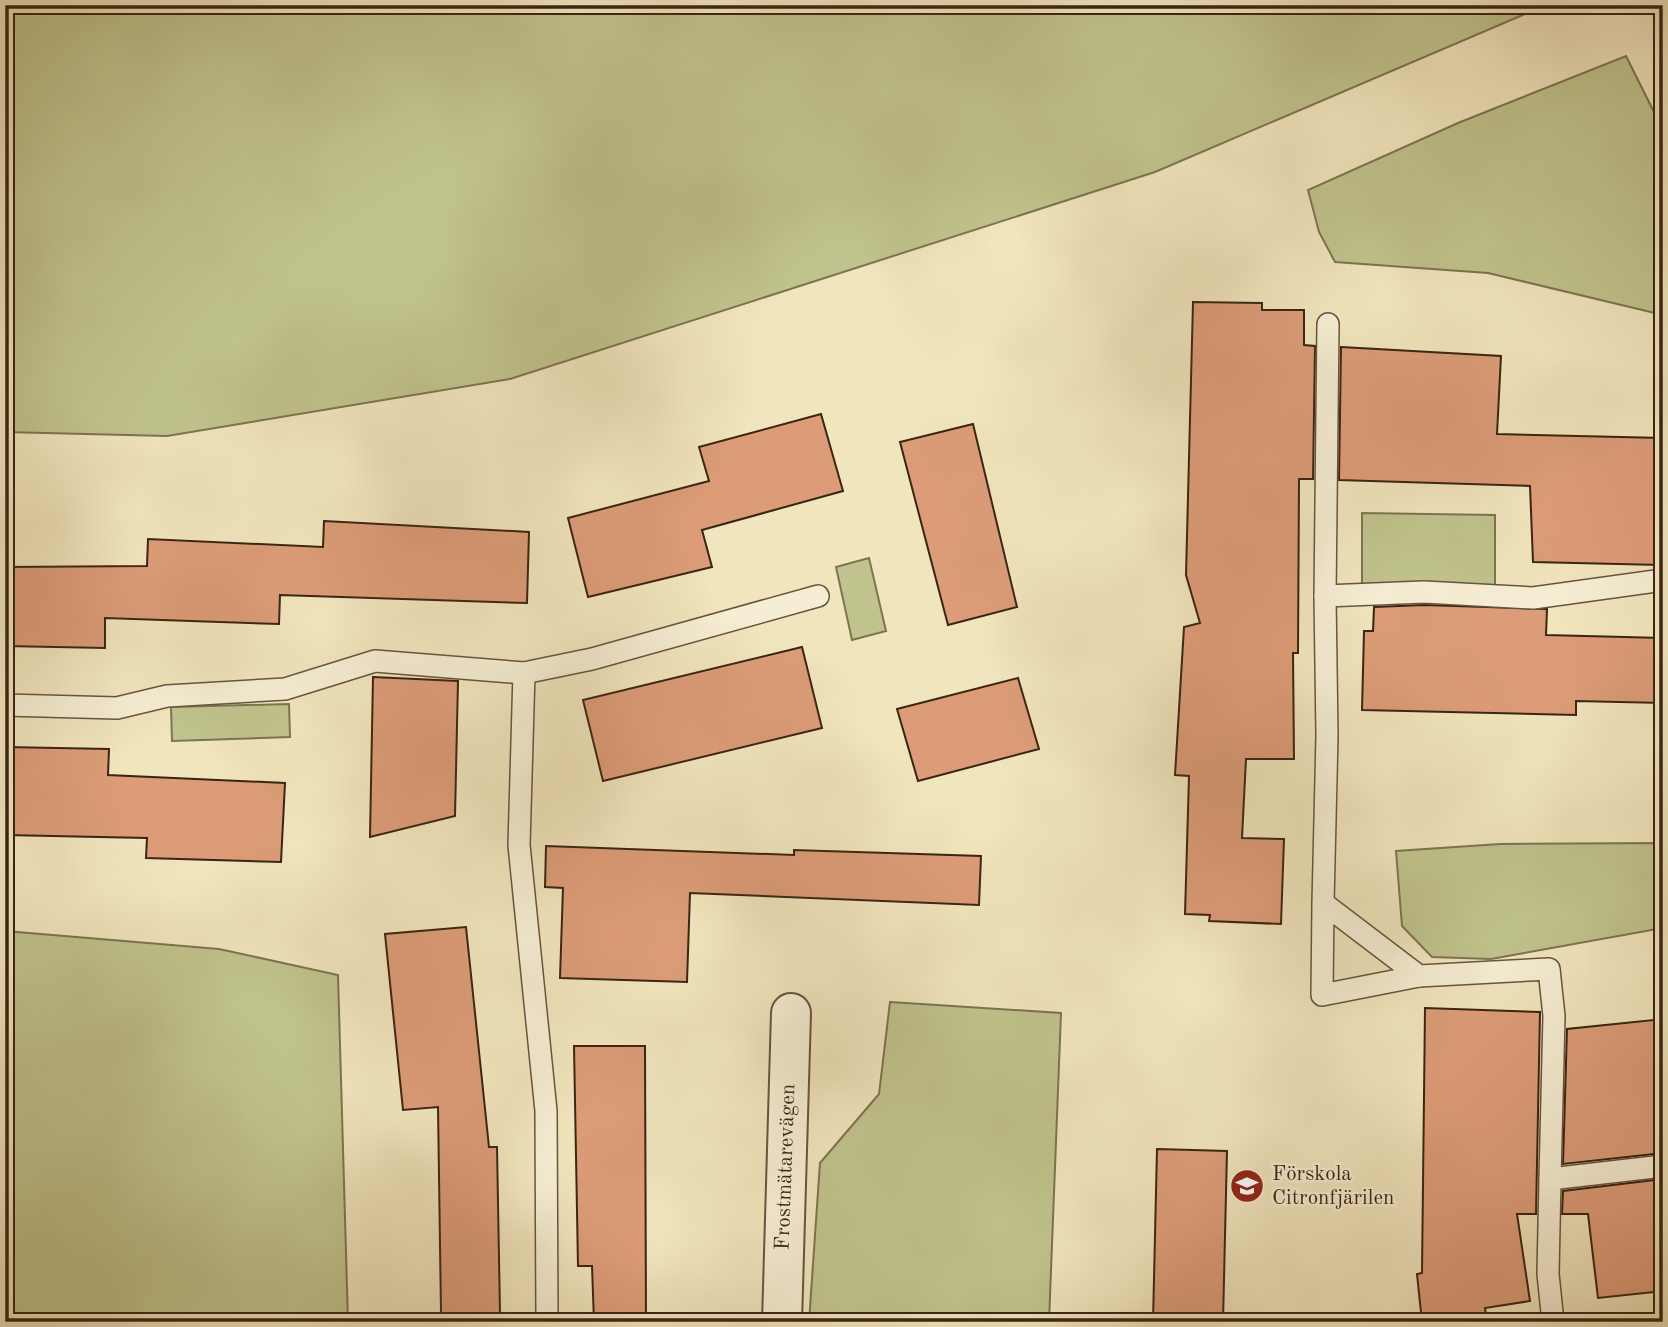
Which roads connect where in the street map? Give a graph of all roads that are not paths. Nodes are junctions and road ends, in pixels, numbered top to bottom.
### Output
1 (1328, 324) dead end
2 (1663, 580) edge
3 (1325, 596) junction
4 (818, 597) dead end
5 (524, 673) junction
6 (5, 705) edge
7 (1323, 903) junction
8 (1419, 976) junction
9 (791, 1013) dead end
10 (1663, 1166) edge
11 (1550, 1179) junction
12 (547, 1322) edge
13 (782, 1322) edge
14 (1553, 1322) edge

1 - 3 lane
2 - 3 lane
3 - 7 lane
4 - 5 lane
5 - 6 lane
5 - 12 lane
7 - 8 lane
7 - 8 lane
8 - 11 lane
9 - 13 street, Frostmätarevägen
10 - 11 lane
11 - 14 lane

